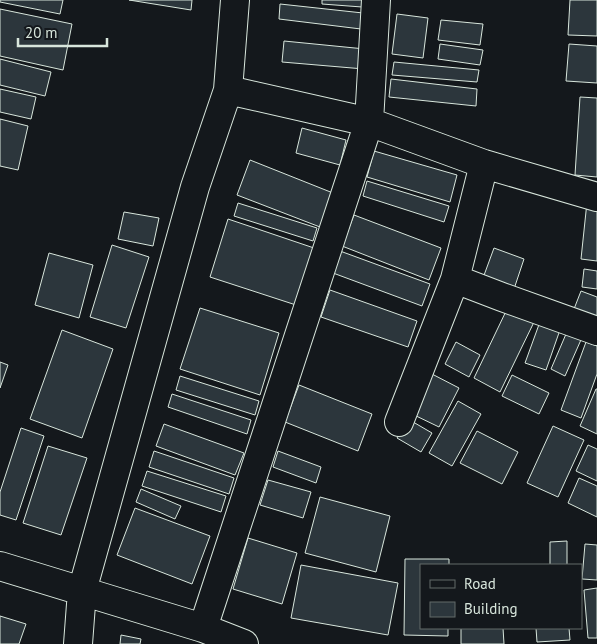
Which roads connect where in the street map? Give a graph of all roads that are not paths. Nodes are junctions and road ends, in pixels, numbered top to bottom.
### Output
1 (235, 0) edge
2 (376, 0) edge
3 (228, 90) junction
4 (369, 122) junction
5 (484, 164) junction
6 (597, 196) edge
7 (455, 279) junction
8 (597, 331) edge
9 (399, 422) dead end
10 (0, 566) edge
11 (82, 591) junction
12 (203, 628) junction
13 (78, 644) edge
14 (244, 644) edge

1 - 3 street
2 - 4 street
3 - 4 street
3 - 11 street
4 - 5 street
4 - 12 street
5 - 6 street
5 - 7 street
7 - 8 street
7 - 9 street
10 - 11 street
11 - 12 street
11 - 13 street
12 - 14 street

